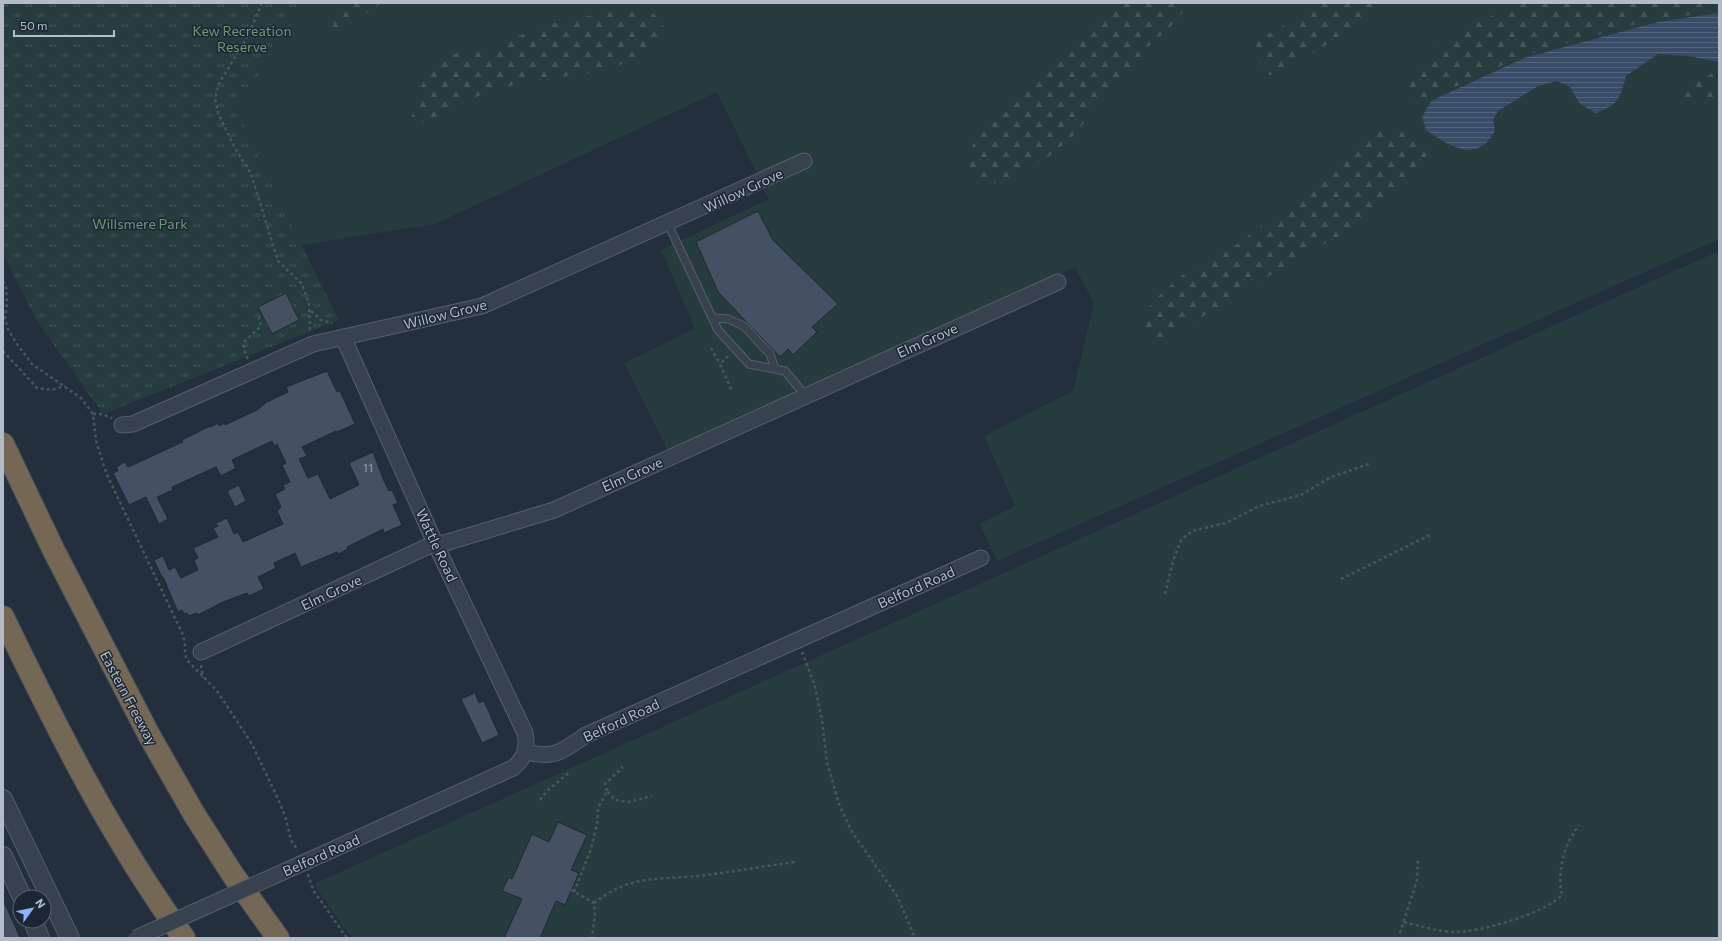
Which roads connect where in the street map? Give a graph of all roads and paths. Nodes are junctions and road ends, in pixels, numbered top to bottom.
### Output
1 (262, 3) edge
2 (804, 161) dead end
3 (668, 224) junction
4 (3, 281) edge
5 (1058, 282) dead end
6 (310, 310) junction
7 (258, 314) dead end
8 (712, 318) junction
9 (332, 323) dead end
10 (343, 338) junction
11 (313, 344) junction
12 (711, 348) dead end
13 (3, 350) edge
14 (720, 364) dead end
15 (255, 369) junction
16 (775, 369) junction
17 (65, 385) junction
18 (806, 395) junction
19 (122, 425) joint
20 (3, 444) edge
21 (1369, 464) dead end
22 (1430, 535) dead end
23 (435, 543) junction
24 (981, 558) dead end
25 (1341, 579) dead end
26 (1165, 594) dead end
27 (3, 617) edge
28 (797, 640) junction
29 (200, 652) dead end
30 (526, 752) junction
31 (623, 767) dead end
32 (569, 773) dead end
33 (607, 791) junction
34 (652, 796) dead end
35 (3, 799) edge
36 (540, 800) dead end
37 (1579, 825) dead end
38 (3, 856) edge
39 (1418, 858) dead end
40 (795, 862) dead end
41 (299, 865) junction
42 (18, 889) edge
43 (594, 903) junction
44 (1404, 922) junction
45 (1400, 933) dead end
46 (70, 938) edge
47 (136, 938) edge
48 (184, 938) edge
49 (278, 938) edge
50 (347, 938) edge
51 (592, 938) edge
52 (915, 938) edge

1 - 6 path
2 - 3 street, Willow Grove
3 - 8 lane
3 - 10 street, Willow Grove
4 - 17 path
5 - 18 street, Elm Grove
6 - 9 path
6 - 11 path
7 - 15 path
8 - 16 lane
8 - 16 lane
10 - 11 street, Willow Grove
10 - 23 street, Wattle Road
11 - 15 street, Willow Grove
12 - 14 path
13 - 17 path
15 - 19 street, Willow Grove
16 - 18 lane
17 - 19 path
18 - 23 street, Elm Grove
20 - 49 highway, Eastern Freeway
21 - 26 path
22 - 25 path
23 - 29 street, Elm Grove
23 - 30 street, Wattle Road
24 - 28 street, Belford Road
27 - 48 highway
28 - 30 street, Belford Road
28 - 52 path
30 - 41 street, Belford Road
31 - 33 path
32 - 36 path
33 - 34 path
33 - 43 path
35 - 46 street
37 - 44 path
38 - 42 street
39 - 44 path
40 - 43 path
41 - 47 street, Belford Road, bridge
41 - 50 path
43 - 51 path
44 - 45 path

